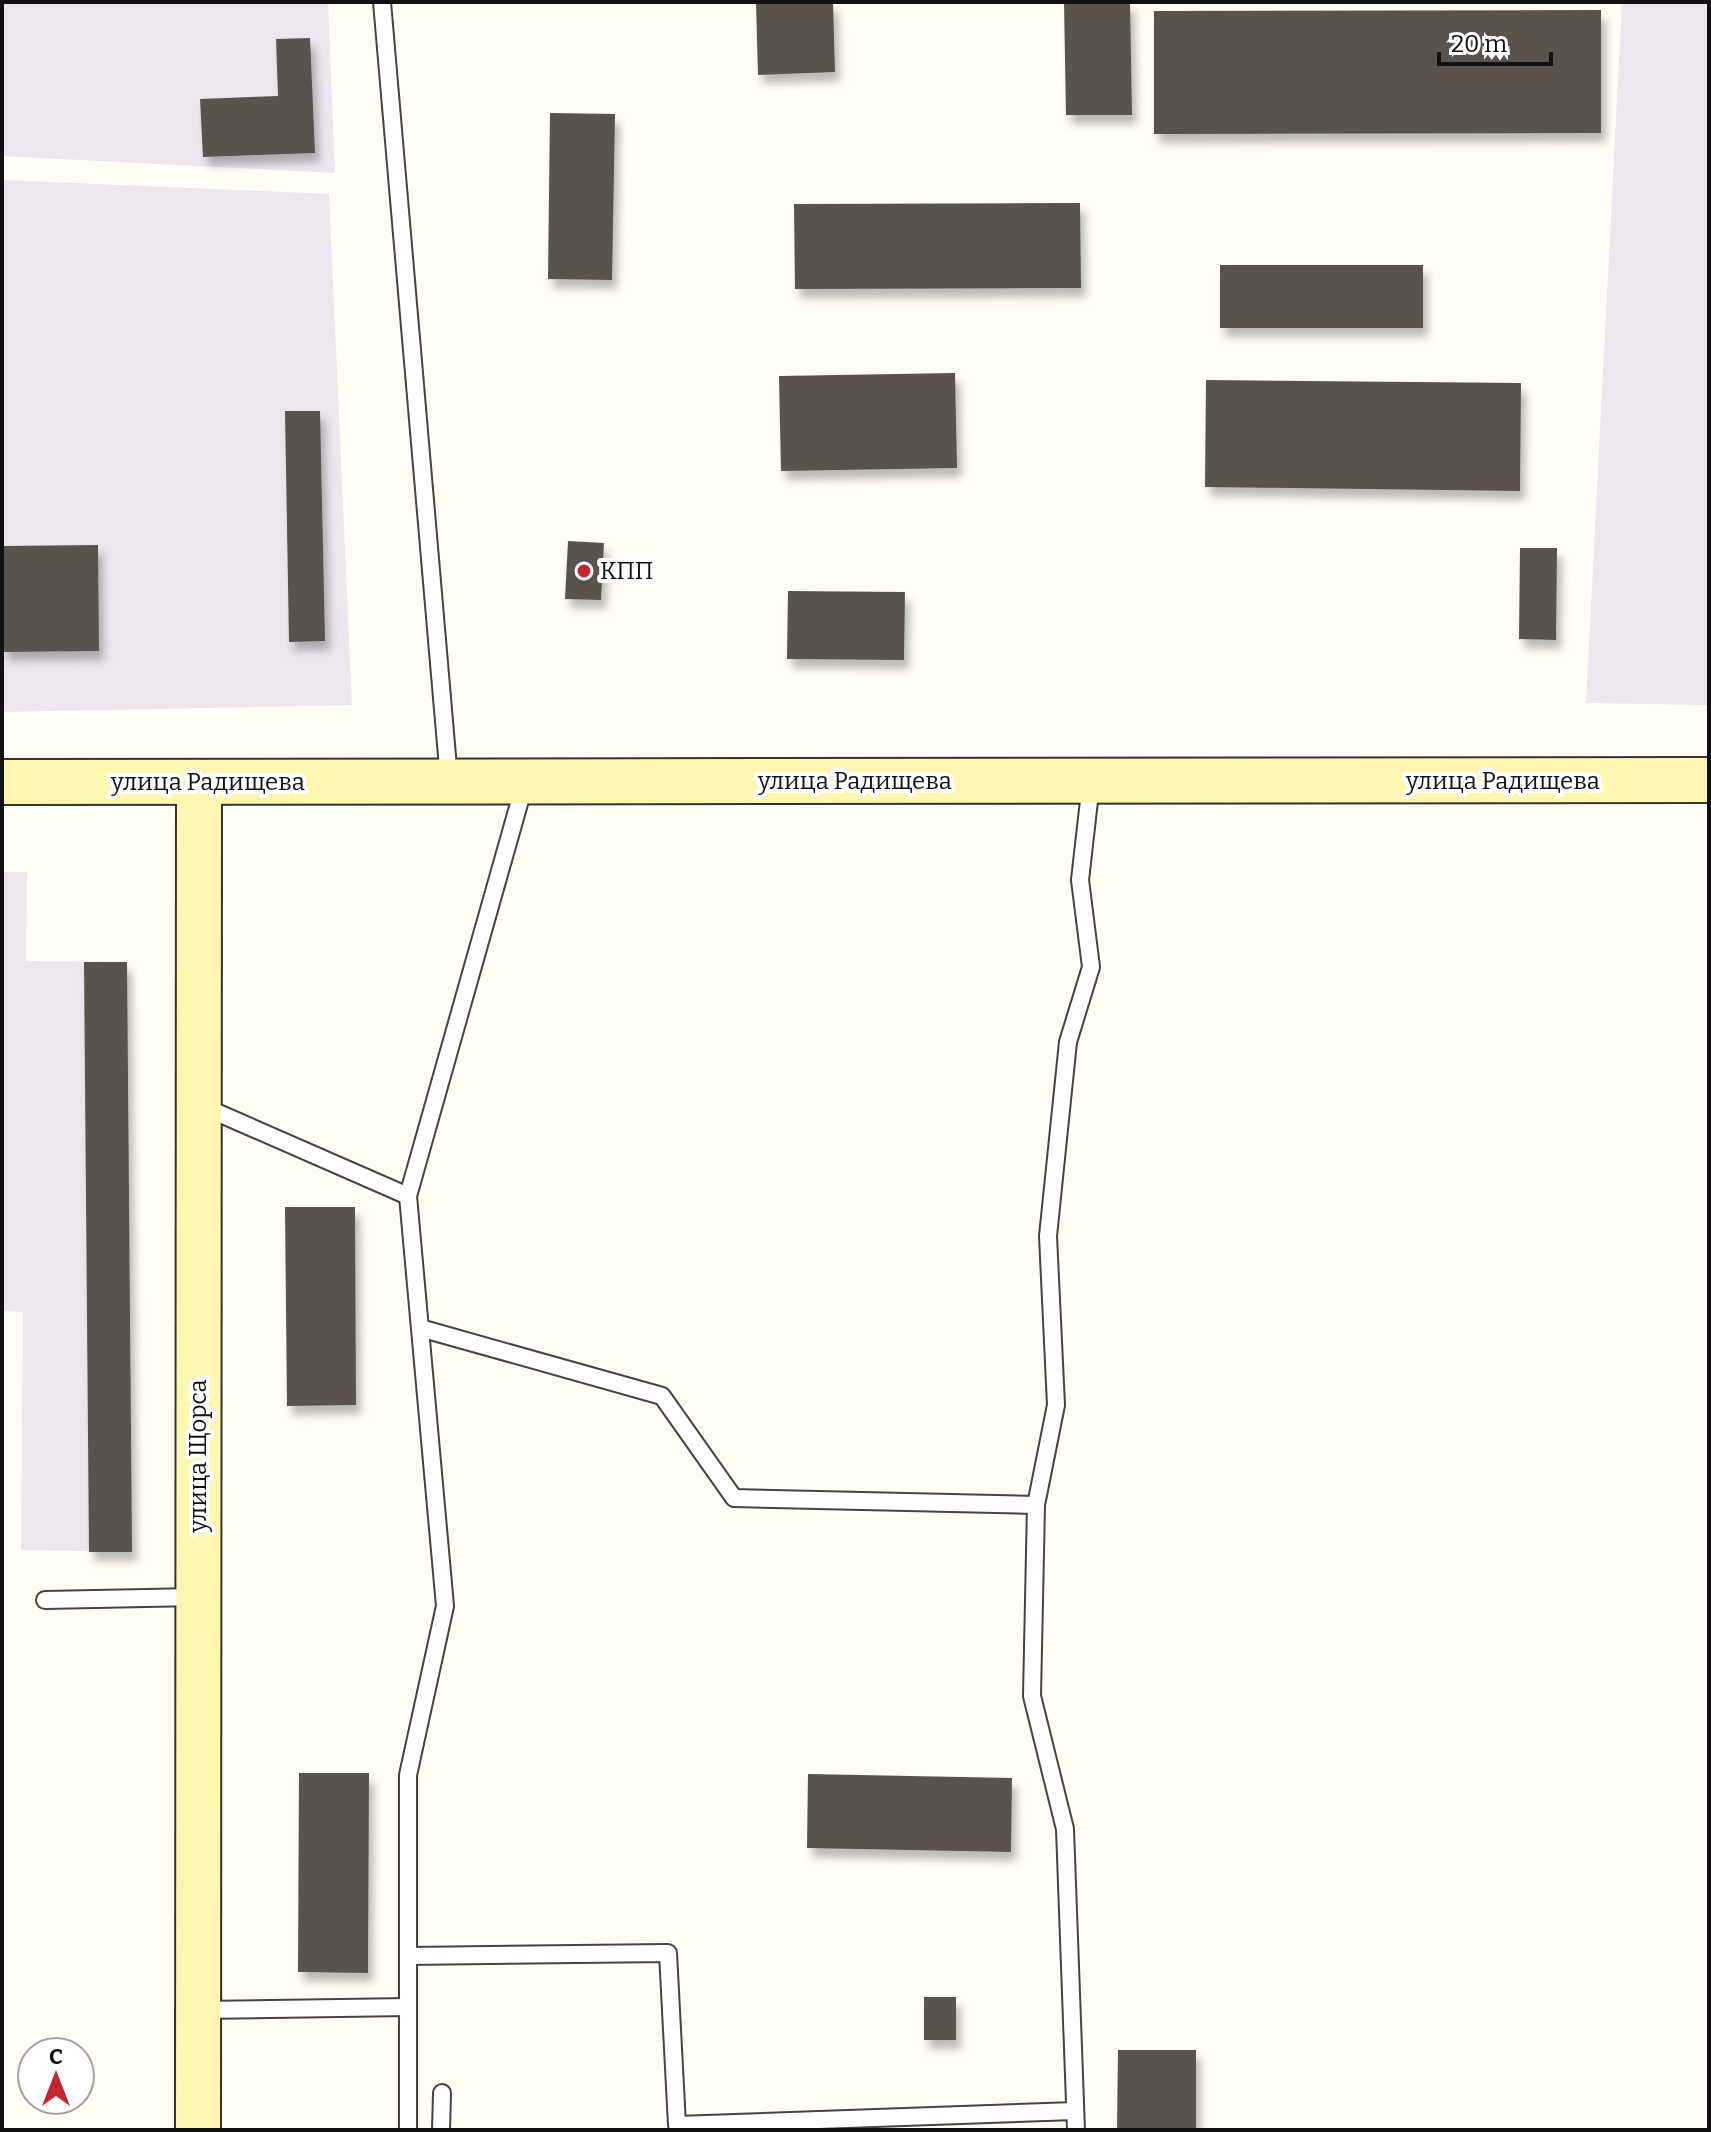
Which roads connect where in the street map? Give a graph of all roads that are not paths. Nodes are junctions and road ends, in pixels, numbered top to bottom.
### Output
1 (382, 2) edge
2 (1709, 780) edge
3 (449, 781) junction
4 (525, 781) junction
5 (1091, 781) junction
6 (2, 782) edge
7 (199, 782) junction
8 (199, 1104) junction
9 (408, 1196) junction
10 (420, 1328) junction
11 (1036, 1505) junction
12 (198, 1597) junction
13 (45, 1600) dead end
14 (408, 1956) junction
15 (408, 2007) junction
16 (198, 2010) junction
17 (442, 2093) dead end
18 (1075, 2111) junction
19 (198, 2130) edge
20 (408, 2130) edge
21 (441, 2130) edge
22 (1076, 2130) edge

1 - 3 lane
2 - 5 street, улица Радищева
3 - 4 street, улица Радищева
3 - 7 street, улица Радищева
4 - 5 street, улица Радищева
4 - 9 lane
5 - 11 lane
6 - 7 street, улица Радищева
7 - 8 street, улица Щорса
8 - 9 lane
8 - 12 street, улица Щорса
9 - 10 lane
10 - 11 lane
10 - 14 lane
11 - 18 lane
12 - 13 lane
12 - 16 street, улица Щорса
14 - 15 lane
14 - 18 lane
15 - 16 lane
15 - 20 lane
16 - 19 street, улица Щорса
17 - 21 lane
18 - 22 lane

